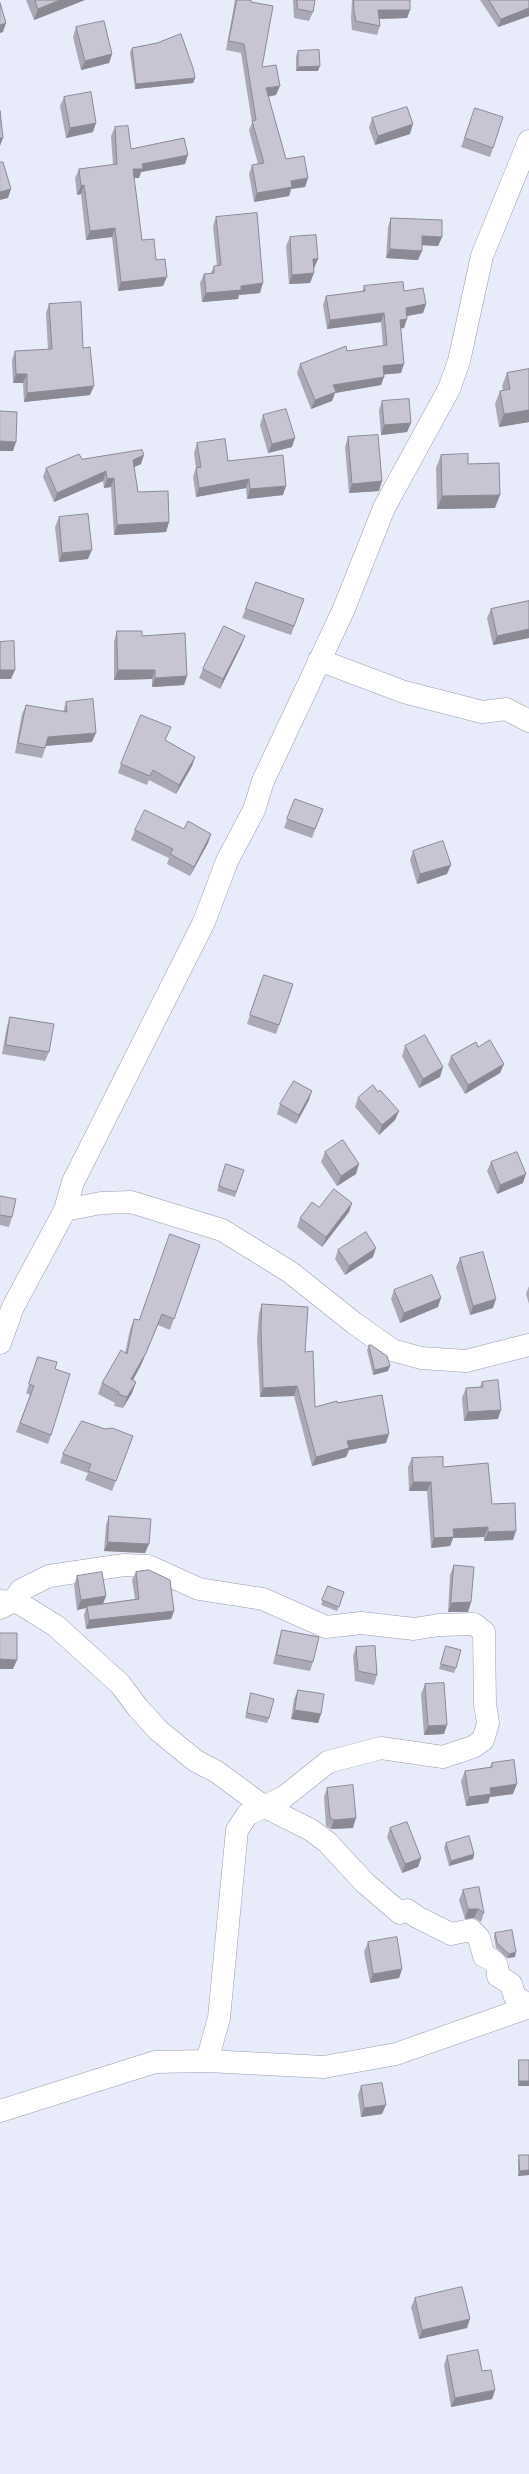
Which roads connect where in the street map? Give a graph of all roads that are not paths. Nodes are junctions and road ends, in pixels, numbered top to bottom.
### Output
1 (529, 141) edge
2 (319, 660) junction
3 (529, 721) edge
4 (65, 1210) junction
5 (0, 1343) edge
6 (529, 1345) edge
7 (4, 1604) edge
8 (263, 1806) junction
9 (529, 2006) edge
10 (207, 2060) junction
11 (0, 2111) edge

1 - 2 street
2 - 3 street
2 - 4 street
4 - 5 street
4 - 6 street
7 - 8 street
7 - 8 street
8 - 9 street
8 - 10 street
9 - 10 street
10 - 11 street

